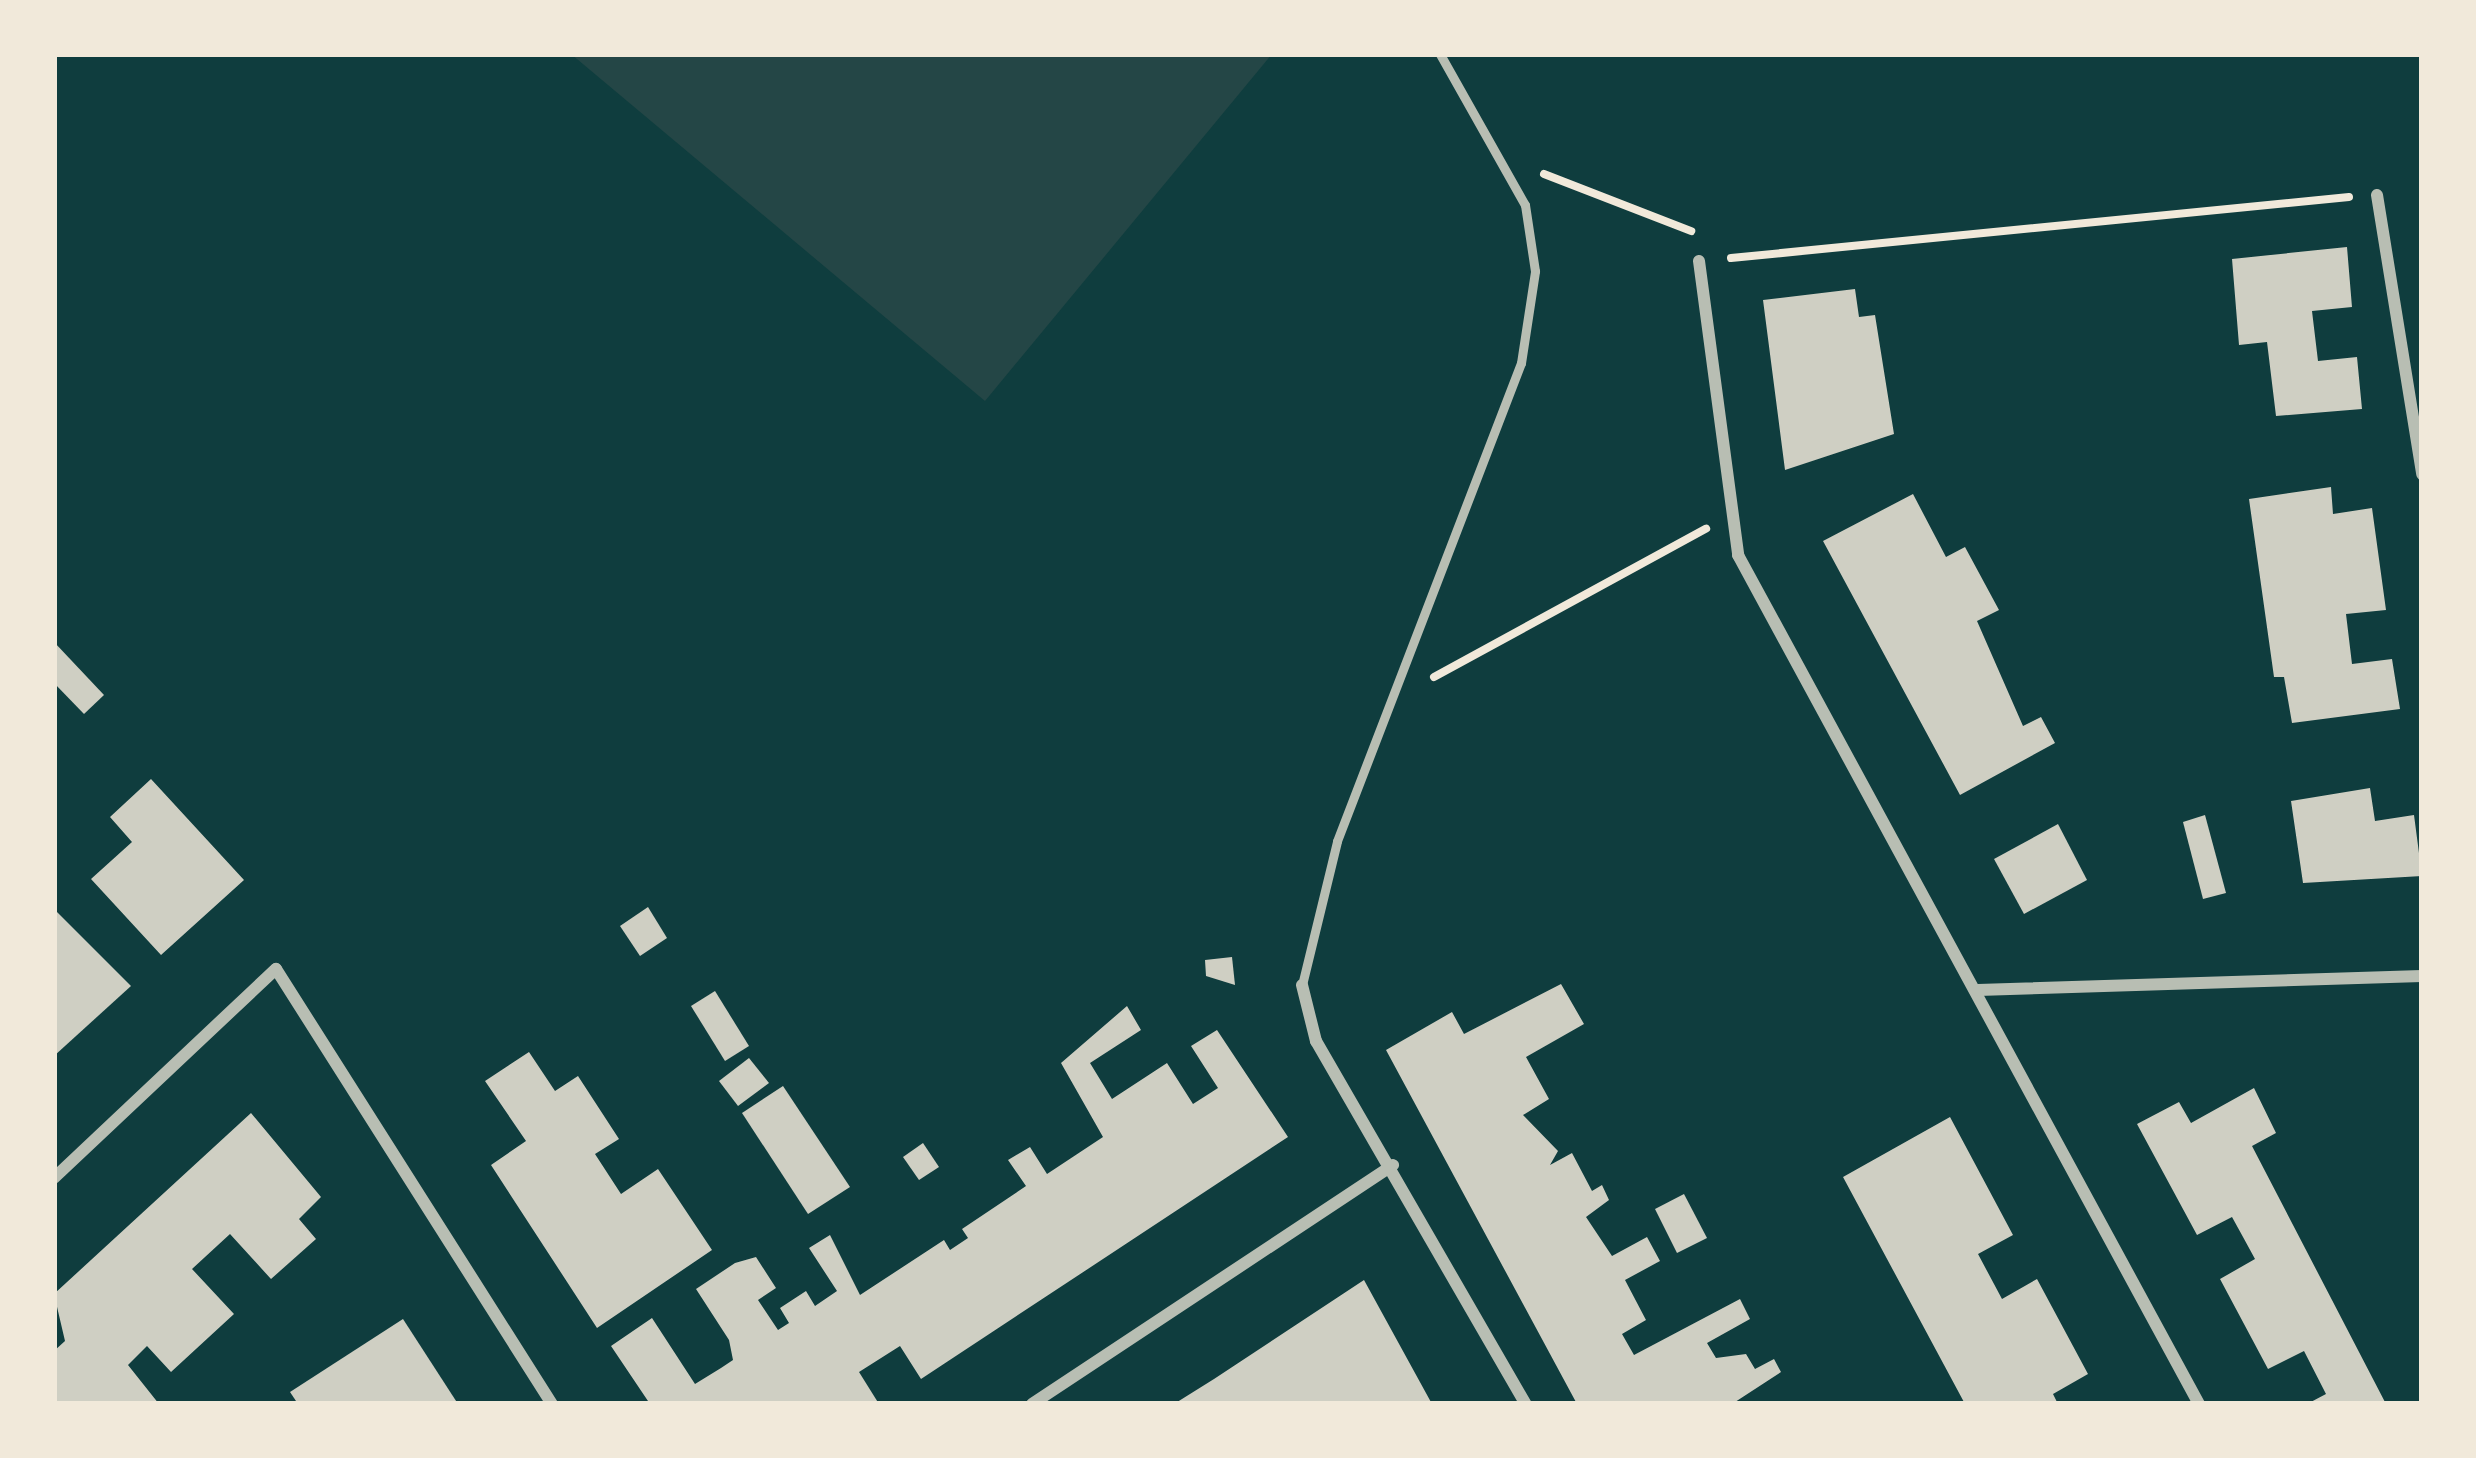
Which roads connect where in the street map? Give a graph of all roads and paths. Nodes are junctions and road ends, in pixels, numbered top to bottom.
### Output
1 (1439, 54) edge
2 (1512, 177) junction
3 (2378, 195) joint
4 (1699, 261) junction
5 (2422, 474) edge
6 (1733, 514) junction
7 (1391, 701) junction
8 (2422, 976) edge
9 (1302, 986) joint
10 (1978, 990) junction
11 (1393, 1166) junction
12 (54, 1178) edge
13 (552, 1404) edge
14 (1032, 1404) edge
15 (1526, 1404) edge
16 (2199, 1404) edge

1 - 2 lane
2 - 4 path
2 - 7 lane
3 - 4 path
3 - 5 street
4 - 6 street
6 - 7 path
6 - 10 street
7 - 9 lane
8 - 10 street
9 - 11 street
10 - 16 street
11 - 14 street
11 - 15 street
12 - 13 street

